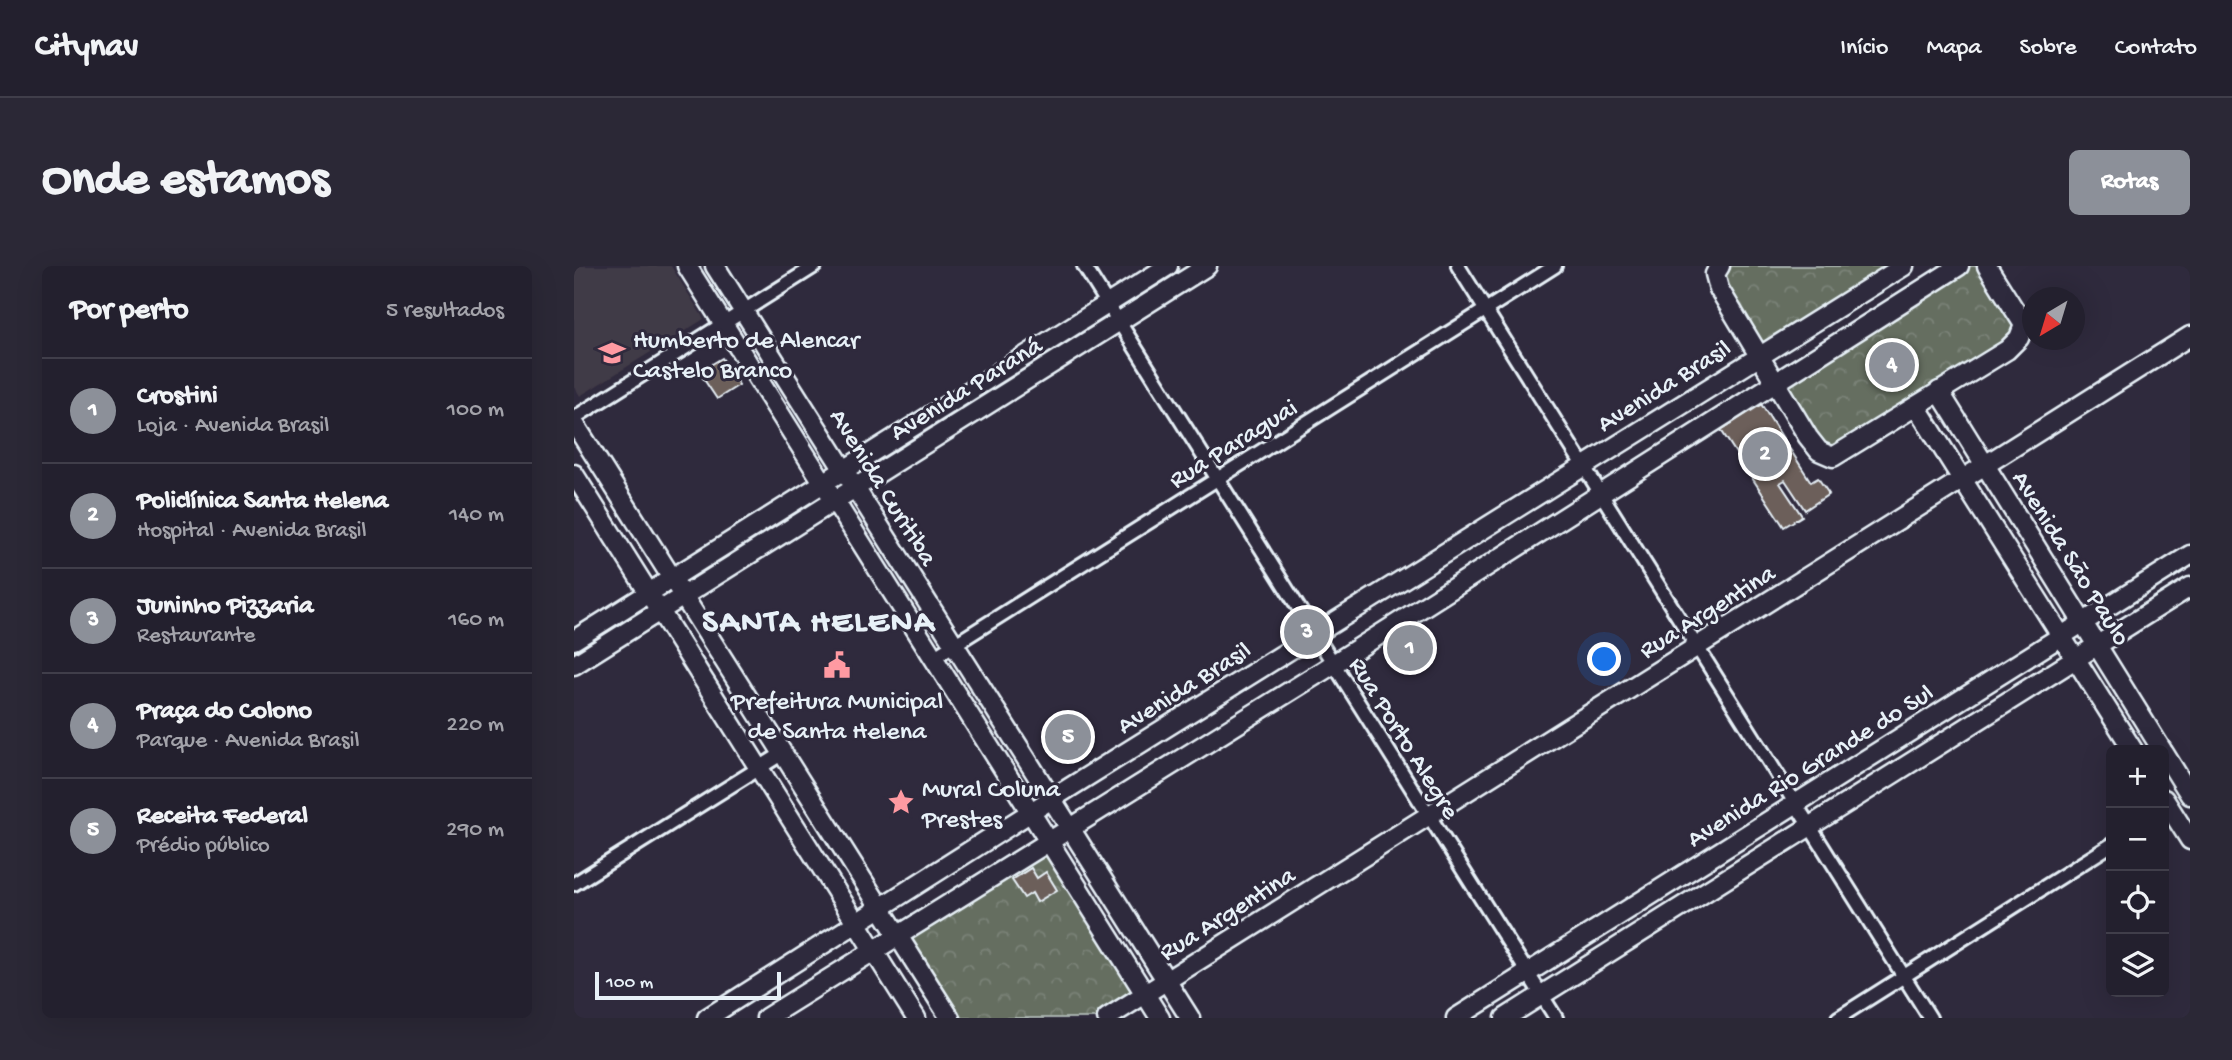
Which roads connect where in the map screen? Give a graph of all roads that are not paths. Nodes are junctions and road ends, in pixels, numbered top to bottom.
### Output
1 (687, 266) edge
2 (715, 266) edge
3 (815, 266) edge
4 (1084, 266) edge
5 (1168, 266) edge
6 (1207, 266) edge
7 (1458, 266) edge
8 (1555, 266) edge
9 (1720, 266) edge
10 (1904, 266) edge
11 (1959, 266) edge
12 (1987, 266) edge
13 (1108, 304) junction
14 (1485, 310) junction
15 (743, 311) junction
16 (1119, 322) junction
17 (723, 324) junction
18 (2190, 335) edge
19 (1759, 355) junction
20 (1774, 382) junction
21 (1939, 391) junction
22 (1916, 405) junction
23 (941, 409) junction
24 (574, 420) edge
25 (952, 427) junction
26 (1985, 465) junction
27 (1583, 466) junction
28 (844, 470) junction
29 (574, 474) edge
30 (1217, 479) junction
31 (1962, 479) junction
32 (824, 483) junction
33 (855, 488) junction
34 (1600, 493) junction
35 (835, 501) junction
36 (741, 535) junction
37 (753, 552) junction
38 (2190, 555) edge
39 (672, 578) junction
40 (2190, 587) edge
41 (649, 593) junction
42 (683, 596) junction
43 (660, 611) junction
44 (2083, 623) junction
45 (1315, 634) junction
46 (2062, 636) junction
47 (574, 640) edge
48 (954, 645) junction
49 (2097, 646) junction
50 (1697, 647) junction
51 (933, 657) junction
52 (2076, 659) junction
53 (1334, 664) junction
54 (574, 665) edge
55 (2130, 745) edge
56 (2159, 745) edge
57 (783, 753) junction
58 (2169, 762) edge
59 (759, 768) junction
60 (2190, 795) edge
61 (1051, 799) junction
62 (1795, 804) junction
63 (2169, 805) edge
64 (2167, 808) edge
65 (1031, 812) junction
66 (1429, 816) junction
67 (1809, 827) junction
68 (1069, 828) junction
69 (2190, 840) edge
70 (1049, 841) junction
71 (2106, 848) edge
72 (574, 884) edge
73 (880, 908) junction
74 (856, 923) junction
75 (897, 935) junction
76 (873, 950) junction
77 (1528, 973) junction
78 (1903, 976) junction
79 (1166, 981) junction
80 (1145, 994) junction
81 (1542, 995) junction
82 (707, 1018) edge
83 (766, 1018) edge
84 (915, 1018) edge
85 (950, 1018) edge
86 (1107, 1018) edge
87 (1160, 1018) edge
88 (1190, 1018) edge
89 (1457, 1018) edge
90 (1505, 1018) edge
91 (1556, 1018) edge
92 (1838, 1018) edge
93 (1930, 1018) edge

1 - 17 street, Avenida Curitiba
2 - 15 street, Avenida Curitiba
3 - 15 street
4 - 13 street, Rua Porto Alegre
5 - 13 street, Avenida Paraná
6 - 16 street, Avenida Paraná
7 - 14 street
8 - 14 street, Rua Paraguai
9 - 19 street, Avenida Brasil
10 - 19 street, Avenida Brasil
11 - 20 street
12 - 21 street, Avenida Brasil
13 - 16 street, Rua Porto Alegre
13 - 23 street, Avenida Paraná
14 - 27 street
14 - 30 street, Rua Paraguai
15 - 17 street
15 - 28 street, Avenida Curitiba
16 - 25 street, Avenida Paraná
16 - 30 street, Rua Porto Alegre
17 - 24 street
17 - 32 street, Avenida Curitiba
18 - 26 street, Rua Argentina
19 - 20 street, Avenida Brasil
19 - 27 street, Avenida Brasil
20 - 22 street, Avenida Brasil
20 - 34 street
21 - 22 street, Avenida Brasil
21 - 26 street, Avenida São Paulo
22 - 31 street, Avenida São Paulo
23 - 25 street
23 - 28 street, Avenida Paraná
24 - 39 street
25 - 33 street, Avenida Paraná
26 - 31 street, Rua Argentina
26 - 44 street, Avenida São Paulo
27 - 34 street
27 - 45 street, Avenida Brasil
28 - 32 street, Avenida Paraná
28 - 33 street, Avenida Curitiba
29 - 41 street
30 - 45 street, Rua Porto Alegre
30 - 48 street, Rua Paraguai
31 - 46 street, Avenida São Paulo
31 - 50 street, Rua Argentina
32 - 35 street, Avenida Curitiba
32 - 36 street, Avenida Paraná
33 - 35 street, Avenida Paraná
33 - 48 street, Avenida Curitiba
34 - 50 street
34 - 53 street
35 - 37 street, Avenida Paraná
35 - 51 street, Avenida Curitiba
36 - 37 street
36 - 39 street, Avenida Paraná
37 - 42 street, Avenida Paraná
38 - 44 street, Avenida Rio Grande do Sul
39 - 41 street, Avenida Paraná
39 - 42 street
40 - 49 street, Avenida Rio Grande do Sul
41 - 43 street
41 - 47 street, Avenida Paraná
42 - 43 street, Avenida Paraná
42 - 57 street
43 - 54 street, Avenida Paraná
43 - 59 street
44 - 46 street, Avenida Rio Grande do Sul
44 - 49 street, Avenida São Paulo
45 - 53 street, Rua Porto Alegre
45 - 61 street, Avenida Brasil
46 - 52 street, Avenida São Paulo
46 - 62 street, Avenida Rio Grande do Sul
48 - 51 street, Rua Paraguai
48 - 61 street, Avenida Curitiba
49 - 52 street, Avenida Rio Grande do Sul
49 - 56 street, Avenida São Paulo
50 - 62 street
50 - 66 street, Rua Argentina
51 - 65 street, Avenida Curitiba
52 - 55 street, Avenida São Paulo
52 - 67 street, Avenida Rio Grande do Sul
53 - 66 street, Rua Porto Alegre
53 - 68 street
57 - 59 street
57 - 73 street
58 - 60 street, Avenida São Paulo
59 - 72 street
59 - 74 street
60 - 63 street
61 - 65 street, Avenida Brasil
61 - 68 street, Avenida Curitiba
62 - 67 street
62 - 77 street, Avenida Rio Grande do Sul
64 - 69 street
65 - 70 street, Avenida Curitiba
65 - 73 street, Avenida Brasil
66 - 77 street, Rua Porto Alegre
66 - 79 street, Rua Argentina
67 - 78 street
67 - 81 street, Avenida Rio Grande do Sul
68 - 70 street
68 - 79 street, Avenida Curitiba
70 - 75 street
70 - 80 street, Avenida Curitiba
71 - 78 street
73 - 74 street, Avenida Brasil
73 - 75 street
74 - 76 street
74 - 82 street, Avenida Brasil
75 - 76 street
75 - 85 street
76 - 83 street
76 - 84 street
77 - 81 street, Rua Porto Alegre
77 - 89 street, Avenida Rio Grande do Sul
78 - 92 street
78 - 93 street
79 - 80 street, Rua Argentina
79 - 88 street, Avenida Curitiba
80 - 86 street, Rua Argentina
80 - 87 street, Avenida Curitiba
81 - 90 street, Avenida Rio Grande do Sul
81 - 91 street, Rua Porto Alegre

